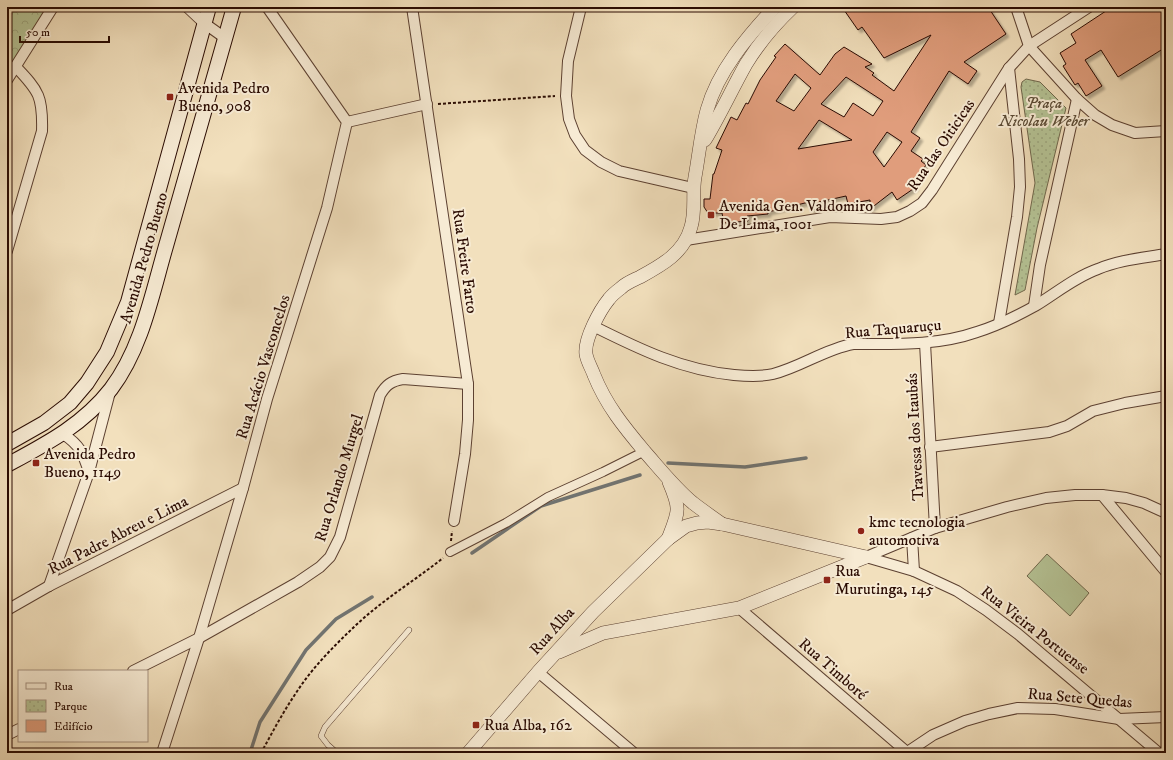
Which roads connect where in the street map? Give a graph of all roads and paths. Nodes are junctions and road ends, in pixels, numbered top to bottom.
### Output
1 (52, 7) edge
2 (187, 7) edge
3 (209, 7) edge
4 (234, 7) edge
5 (267, 7) edge
6 (412, 7) edge
7 (581, 7) edge
8 (775, 7) edge
9 (793, 7) edge
10 (1016, 7) edge
11 (1089, 7) edge
12 (204, 23) junction
13 (225, 38) junction
14 (1029, 46) junction
15 (16, 67) junction
16 (1009, 68) junction
17 (7, 80) edge
18 (566, 96) junction
19 (1077, 99) junction
20 (427, 104) junction
21 (347, 122) junction
22 (1166, 131) edge
23 (700, 148) junction
24 (693, 188) junction
25 (686, 240) junction
26 (7, 251) edge
27 (1166, 254) edge
28 (1034, 306) junction
29 (999, 323) junction
30 (593, 326) junction
31 (925, 343) junction
32 (468, 384) junction
33 (111, 388) junction
34 (1166, 396) edge
35 (63, 434) junction
36 (7, 444) edge
37 (930, 447) junction
38 (645, 451) junction
39 (7, 465) edge
40 (89, 472) junction
41 (667, 478) junction
42 (243, 488) junction
43 (1102, 495) junction
44 (1166, 513) edge
45 (454, 521) joint
46 (722, 524) junction
47 (935, 528) junction
48 (912, 538) junction
49 (668, 539) junction
50 (831, 549) junction
51 (450, 552) junction
52 (866, 557) junction
53 (840, 568) junction
54 (914, 571) junction
55 (1166, 572) edge
56 (49, 586) junction
57 (739, 608) junction
58 (7, 610) edge
59 (593, 612) junction
60 (409, 630) dead end
61 (603, 633) junction
62 (199, 638) junction
63 (554, 654) junction
64 (135, 670) edge
65 (538, 672) junction
66 (1166, 717) edge
67 (1119, 719) junction
68 (18, 730) edge
69 (7, 735) edge
70 (162, 753) edge
71 (260, 753) edge
72 (337, 753) edge
73 (468, 753) edge
74 (634, 753) edge
75 (907, 753) edge
76 (1159, 753) edge

1 - 15 street
2 - 12 street
3 - 12 main road, Avenida Pedro Bueno
4 - 13 main road, Avenida Pedro Bueno
5 - 21 street
6 - 20 street, Rua Freire Farto
7 - 18 street
8 - 23 street
9 - 23 street
10 - 14 street
11 - 14 street, Rua das Oiticicas
12 - 13 street
12 - 36 main road, Avenida Pedro Bueno
13 - 33 main road, Avenida Pedro Bueno
14 - 16 street, Rua das Oiticicas
14 - 19 street
15 - 17 street
15 - 26 street
16 - 25 street, Rua das Oiticicas
16 - 29 street
18 - 20 path
18 - 24 street
19 - 22 street
19 - 28 street
20 - 21 street
20 - 32 street, Rua Freire Farto
21 - 42 street, Rua Acácio Vasconcelos
23 - 24 street
24 - 25 street
25 - 30 street
27 - 28 street, Rua Taquaruçu
28 - 29 street, Rua Taquaruçu
29 - 31 street, Rua Taquaruçu
30 - 31 street, Rua Taquaruçu
30 - 38 street
31 - 37 street, Travessa dos Itaubás
32 - 45 street, Rua Freire Farto
32 - 62 street, Rua Orlando Murgel
33 - 35 main road, Avenida Pedro Bueno
33 - 40 street
34 - 37 street
35 - 39 main road, Avenida Pedro Bueno
35 - 40 street
37 - 47 street, Travessa dos Itaubás
38 - 41 street
38 - 51 street
40 - 56 street
41 - 46 street
41 - 49 street
42 - 56 street, Rua Padre Abreu e Lima
42 - 62 street, Rua Acácio Vasconcelos
43 - 44 street
43 - 47 street
43 - 55 street
45 - 51 path
46 - 49 street, Rua Vieira Portuense
46 - 50 street, Rua Vieira Portuense
47 - 48 street
48 - 52 street
48 - 54 street
49 - 59 street, Rua Alba
50 - 52 street, Rua Vieira Portuense
50 - 53 street
51 - 71 path
52 - 53 street
52 - 54 street, Rua Vieira Portuense
53 - 57 street
54 - 67 street, Rua Vieira Portuense
56 - 58 street, Rua Padre Abreu e Lima
57 - 61 street
57 - 75 street, Rua Timboré
59 - 61 street
59 - 63 street, Rua Alba
60 - 72 lane
61 - 63 street
62 - 64 street, Rua Orlando Murgel
62 - 70 street, Rua Acácio Vasconcelos
63 - 65 street, Rua Alba
65 - 73 street, Rua Alba
65 - 74 street
66 - 67 street, Rua Sete Quedas
67 - 75 street, Rua Sete Quedas
67 - 76 street, Rua Vieira Portuense
68 - 69 street

